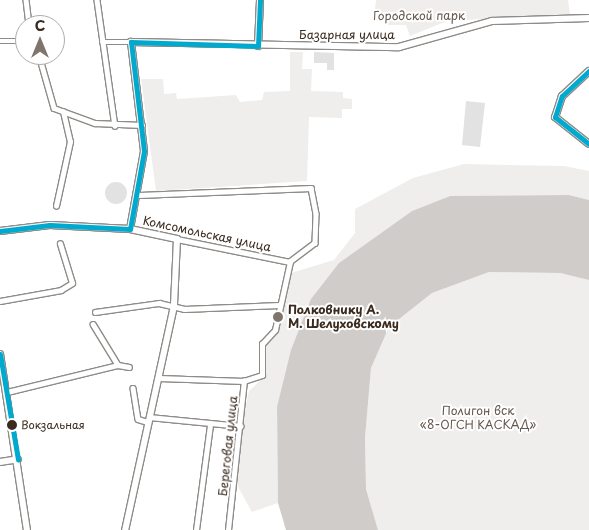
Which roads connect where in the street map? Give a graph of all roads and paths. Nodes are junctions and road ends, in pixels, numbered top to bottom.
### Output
1 (26, 0) edge
2 (97, 0) edge
3 (260, 0) edge
4 (28, 15) edge
5 (589, 18) edge
6 (0, 41) edge
7 (15, 41) edge
8 (102, 42) junction
9 (131, 42) junction
10 (258, 46) junction
11 (41, 65) edge
12 (589, 71) edge
13 (63, 112) junction
14 (142, 125) junction
15 (115, 126) junction
16 (589, 144) edge
17 (139, 195) junction
18 (56, 206) dead end
19 (130, 229) junction
20 (0, 231) edge
21 (177, 239) junction
22 (60, 244) dead end
23 (290, 262) junction
24 (0, 301) edge
25 (279, 305) junction
26 (174, 306) junction
27 (95, 312) dead end
28 (93, 324) dead end
29 (0, 354) edge
30 (118, 365) junction
31 (129, 368) dead end
32 (1, 371) edge
33 (159, 378) junction
34 (244, 381) junction
35 (133, 388) dead end
36 (7, 392) junction
37 (149, 419) junction
38 (210, 425) junction
39 (241, 426) junction
40 (18, 459) junction
41 (0, 462) edge
42 (27, 530) edge
43 (125, 530) edge
44 (196, 530) edge
45 (228, 530) edge

1 - 4 street
2 - 8 street
3 - 10 main road
5 - 10 main road, Базарная улица
6 - 7 street
8 - 9 street, Базарная улица
8 - 15 street
9 - 10 main road, Базарная улица
9 - 14 main road
11 - 13 street
12 - 16 main road
13 - 15 street
13 - 18 street
14 - 15 street
14 - 17 main road
17 - 19 main road
17 - 23 street
19 - 20 main road, Комсомольская улица
19 - 21 main road, Комсомольская улица
21 - 23 street, Комсомольская улица
21 - 26 main road
22 - 24 street
23 - 25 street, Береговая улица
25 - 26 street
25 - 34 street, Береговая улица
26 - 27 street
26 - 33 main road
28 - 30 street
29 - 32 main road
30 - 31 street
30 - 36 street
32 - 36 main road
33 - 34 street
33 - 37 main road
34 - 39 street, Береговая улица
35 - 37 street
36 - 40 main road
37 - 38 street
37 - 43 main road
38 - 39 street
38 - 44 street
39 - 45 street, Береговая улица
40 - 41 main road
40 - 42 main road

